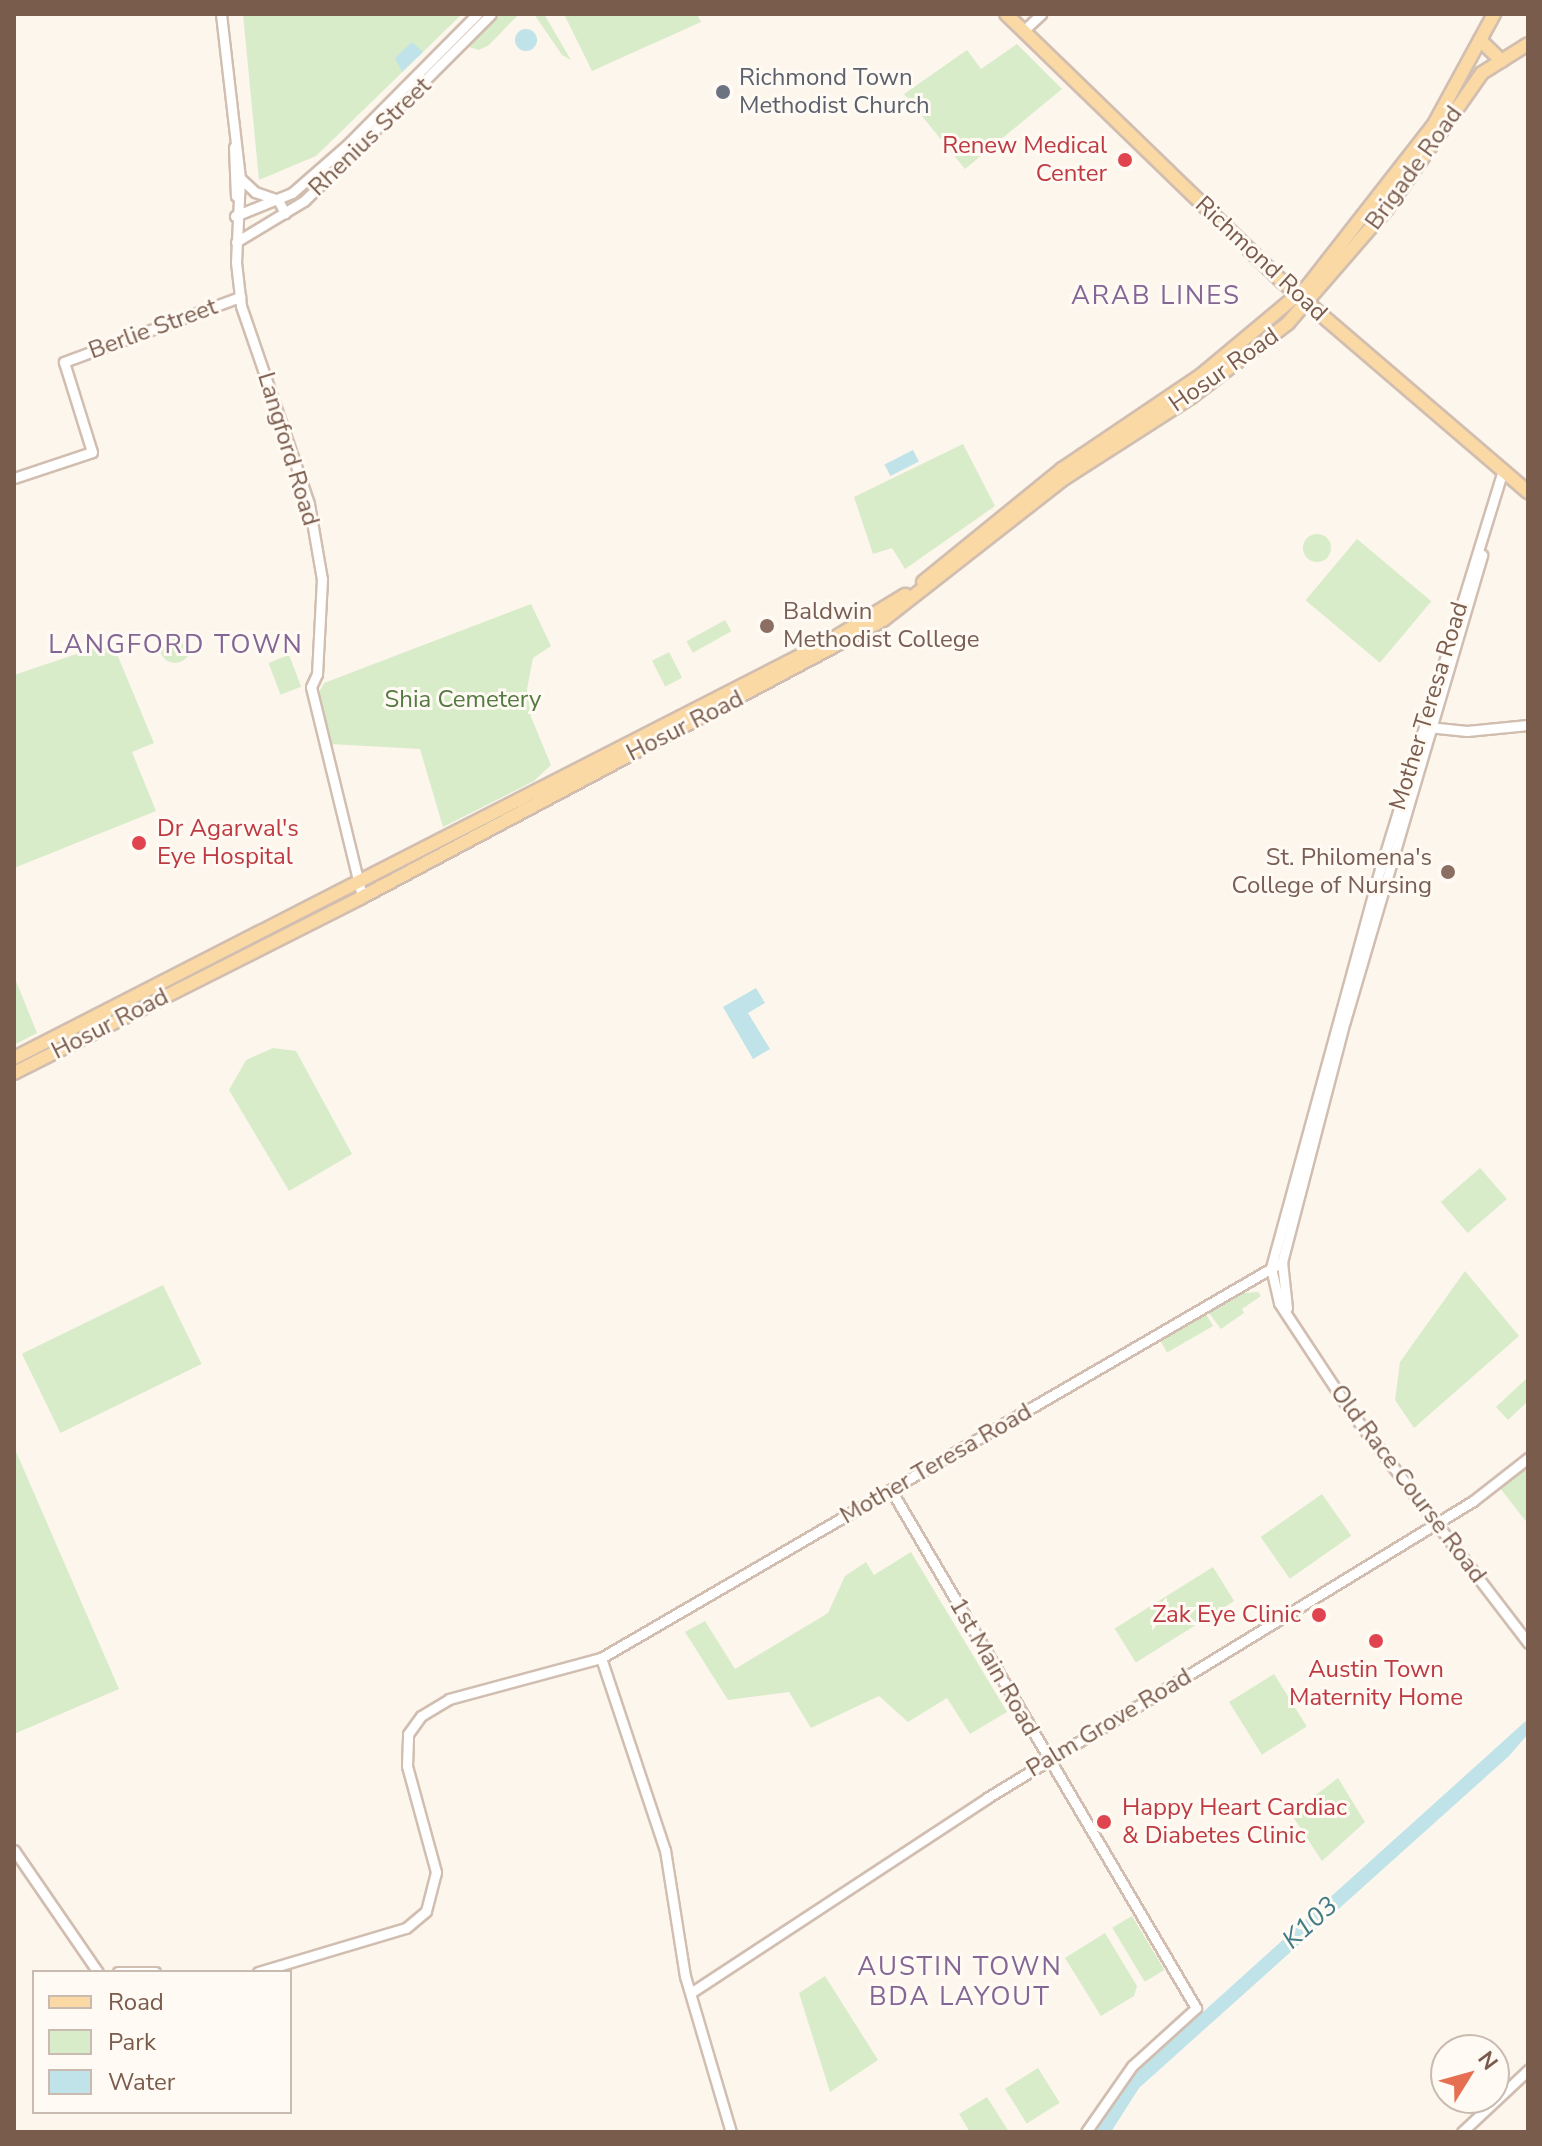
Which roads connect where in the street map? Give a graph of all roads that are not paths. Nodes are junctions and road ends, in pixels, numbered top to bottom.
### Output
1 (221, 14) edge
2 (477, 14) edge
3 (491, 14) edge
4 (1006, 14) edge
5 (1041, 14) edge
6 (1494, 14) edge
7 (1023, 31) junction
8 (1480, 40) junction
9 (1528, 44) edge
10 (1502, 61) junction
11 (234, 147) junction
12 (240, 178) junction
13 (236, 196) junction
14 (278, 200) junction
15 (285, 213) junction
16 (235, 216) junction
17 (236, 242) junction
18 (1283, 282) junction
19 (240, 297) junction
20 (1303, 299) junction
21 (1280, 313) junction
22 (1506, 472) junction
23 (14, 478) edge
24 (1528, 492) edge
25 (1528, 725) edge
26 (1427, 727) junction
27 (360, 890) junction
28 (14, 1058) edge
29 (14, 1073) edge
30 (1282, 1262) junction
31 (1271, 1268) junction
32 (1293, 1322) junction
33 (1528, 1458) edge
34 (891, 1490) junction
35 (1433, 1523) junction
36 (1528, 1643) edge
37 (601, 1658) junction
38 (1048, 1760) junction
39 (14, 1850) edge
40 (97, 1970) edge
41 (265, 1970) edge
42 (692, 1992) junction
43 (1528, 2070) edge
44 (731, 2132) edge
45 (1086, 2132) edge
46 (1462, 2132) edge

1 - 11 street, Langford Road
2 - 14 street, Rhenius Street
3 - 15 street, Rhenius Street
4 - 7 main road, Richmond Road
5 - 7 street
6 - 8 main road, Brigade Road
7 - 18 main road, Richmond Road
8 - 10 main road
8 - 20 main road, Brigade Road
9 - 10 main road, Brigade Road
10 - 20 main road, Brigade Road
11 - 12 street, Langford Road
11 - 13 street
12 - 13 street, Langford Road
12 - 14 street
13 - 16 street, Langford Road
14 - 15 street
14 - 16 street, Rhenius Street
15 - 17 street, Rhenius Street
16 - 17 street, Langford Road
17 - 19 street, Langford Road
18 - 20 main road, Richmond Road
18 - 21 main road
19 - 23 street, Berlie Street
19 - 27 street, Langford Road
20 - 21 main road, Hosur Road
20 - 22 main road, Richmond Road
20 - 27 main road, Hosur Road
21 - 27 main road, Hosur Road
22 - 24 main road, Richmond Road
22 - 26 street, Mother Teresa Road
25 - 26 street
26 - 30 street, Mother Teresa Road
26 - 31 street, Mother Teresa Road
27 - 28 main road, Hosur Road
27 - 29 main road, Hosur Road
30 - 31 street, Mother Teresa Road
30 - 32 street, Mother Teresa Road
31 - 32 street
31 - 34 street, Mother Teresa Road
32 - 35 street, Old Race Course Road
33 - 35 street, Palm Grove Road
34 - 37 street, Mother Teresa Road
34 - 38 street, 1st Main Road
35 - 36 street, Old Race Course Road
35 - 38 street, Palm Grove Road
37 - 41 street, Mother Teresa Road
37 - 42 street
38 - 42 street, Palm Grove Road
38 - 45 street, 1st Main Road
39 - 40 street
42 - 44 street
43 - 46 street

